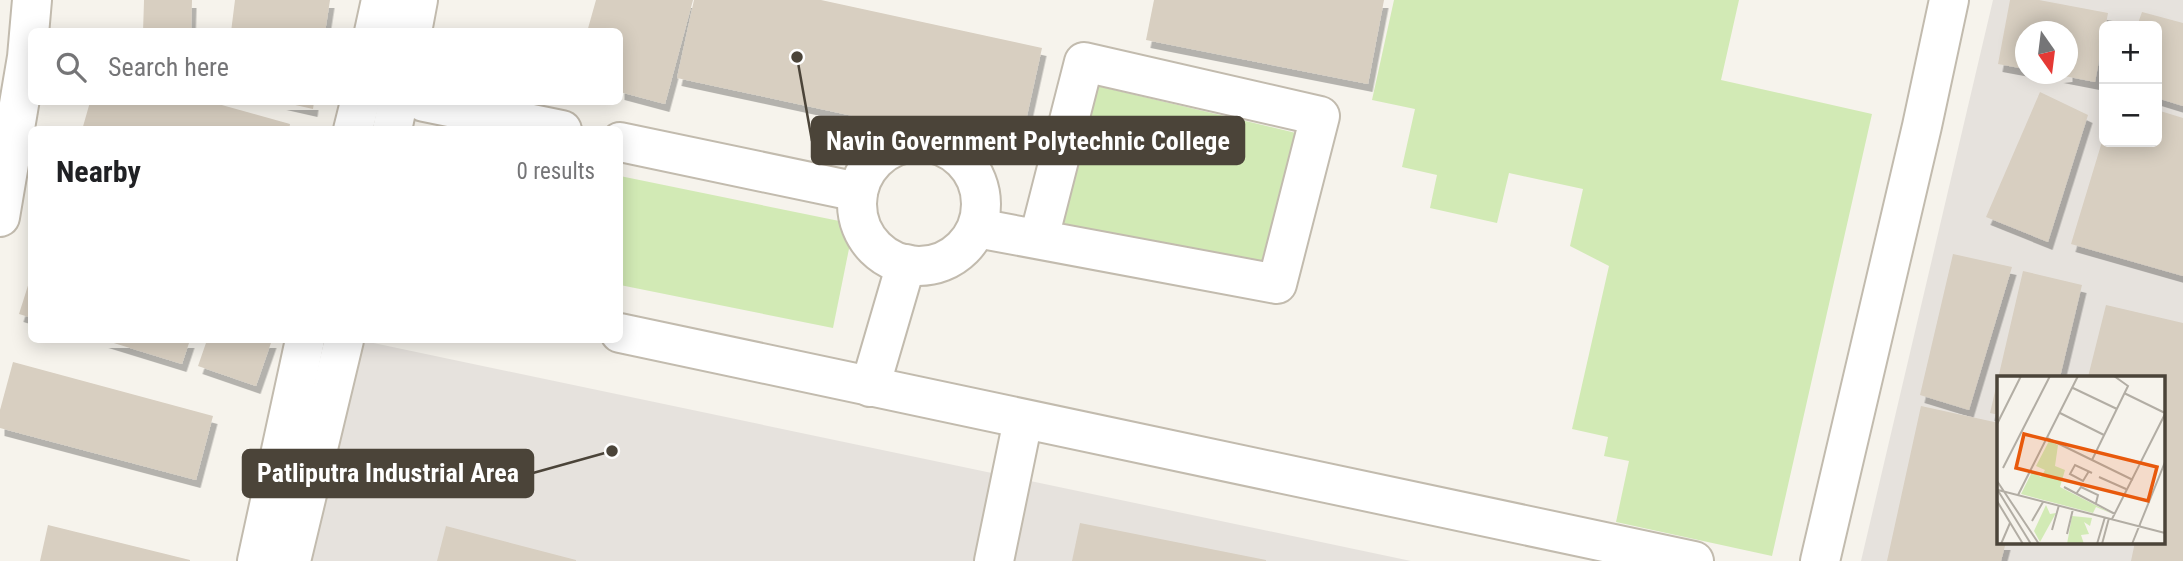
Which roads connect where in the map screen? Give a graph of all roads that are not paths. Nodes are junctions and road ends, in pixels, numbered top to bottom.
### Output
1 (32, 0) edge
2 (381, 0) edge
3 (418, 0) edge
4 (1949, 0) edge
5 (30, 28) edge
6 (375, 28) edge
7 (413, 28) edge
8 (28, 46) edge
9 (358, 105) edge
10 (397, 105) edge
11 (439, 105) edge
12 (354, 126) edge
13 (393, 126) edge
14 (542, 126) edge
15 (623, 143) edge
16 (4, 174) edge
17 (858, 192) junction
18 (0, 217) edge
19 (977, 228) junction
20 (1040, 238) junction
21 (906, 264) junction
22 (623, 334) edge
23 (305, 343) edge
24 (343, 343) edge
25 (870, 387) junction
26 (1023, 420) junction
27 (298, 454) junction
28 (257, 561) edge
29 (291, 561) edge
30 (994, 561) edge
31 (1694, 561) edge
32 (1820, 561) edge

1 - 5 street
2 - 6 street
3 - 7 street
4 - 32 street
8 - 16 street
9 - 12 street
10 - 13 street
11 - 14 street
15 - 17 street
16 - 18 street
17 - 19 street
17 - 21 street
19 - 20 street
19 - 21 street
20 - 20 street
21 - 25 street
22 - 25 street
23 - 27 street
24 - 27 street
25 - 26 street
26 - 30 street
26 - 31 street
27 - 28 street
27 - 29 street

